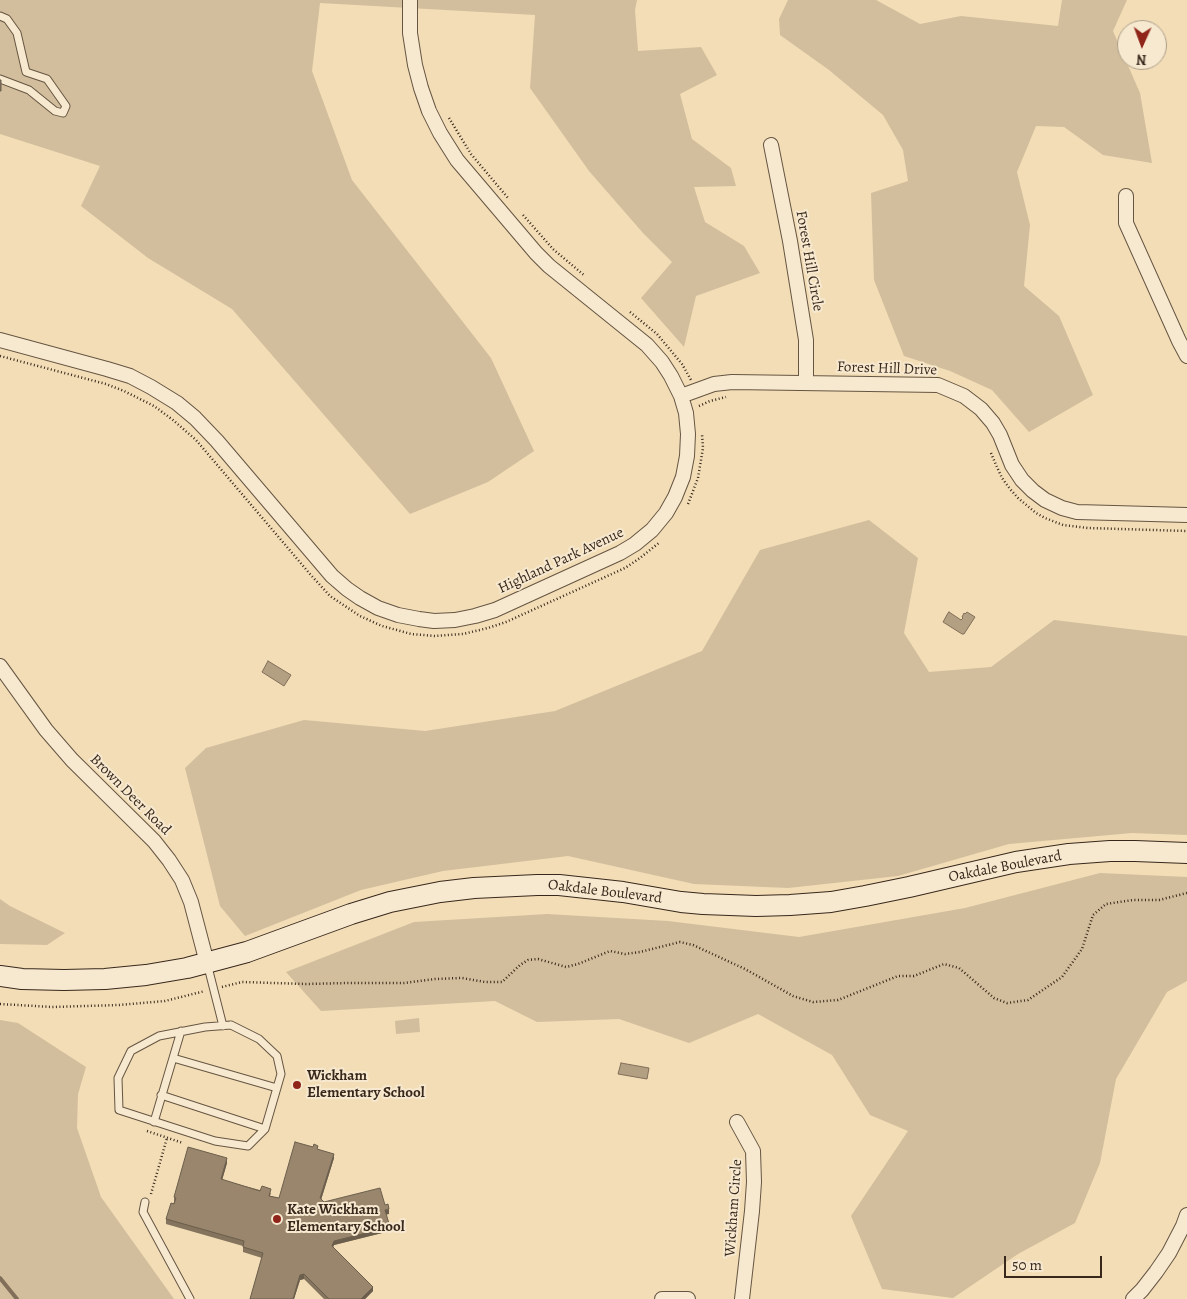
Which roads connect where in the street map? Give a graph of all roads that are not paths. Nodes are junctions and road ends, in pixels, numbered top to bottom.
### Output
1 (410, 0) edge
2 (0, 16) edge
3 (0, 79) edge
4 (771, 145) dead end
5 (1126, 196) dead end
6 (0, 340) edge
7 (1187, 356) edge
8 (806, 383) junction
9 (681, 396) junction
10 (1187, 515) edge
11 (0, 666) edge
12 (1187, 854) edge
13 (207, 963) junction
14 (0, 976) edge
15 (223, 1026) junction
16 (181, 1032) junction
17 (173, 1058) junction
18 (277, 1088) junction
19 (161, 1095) junction
20 (154, 1122) junction
21 (737, 1122) dead end
22 (266, 1129) junction
23 (147, 1202) road end
24 (1187, 1215) edge
25 (190, 1299) edge
26 (662, 1299) edge
27 (688, 1299) edge
28 (742, 1299) edge
29 (1133, 1299) edge

1 - 9 street, Highland Park Avenue
2 - 3 lane
4 - 8 street, Forest Hill Circle
5 - 7 street
6 - 9 street, Highland Park Avenue
8 - 9 street, Forest Hill Drive
8 - 10 street, Forest Hill Drive
11 - 13 street, Brown Deer Road
12 - 13 main road, Oakdale Boulevard
13 - 14 main road, Oakdale Boulevard
13 - 15 lane
15 - 16 lane
15 - 18 lane
16 - 17 lane
16 - 20 lane
17 - 18 lane
17 - 19 lane
18 - 22 lane
19 - 20 lane
19 - 22 lane
20 - 22 lane
21 - 28 street, Wickham Circle
23 - 25 lane
24 - 29 street
26 - 27 street

